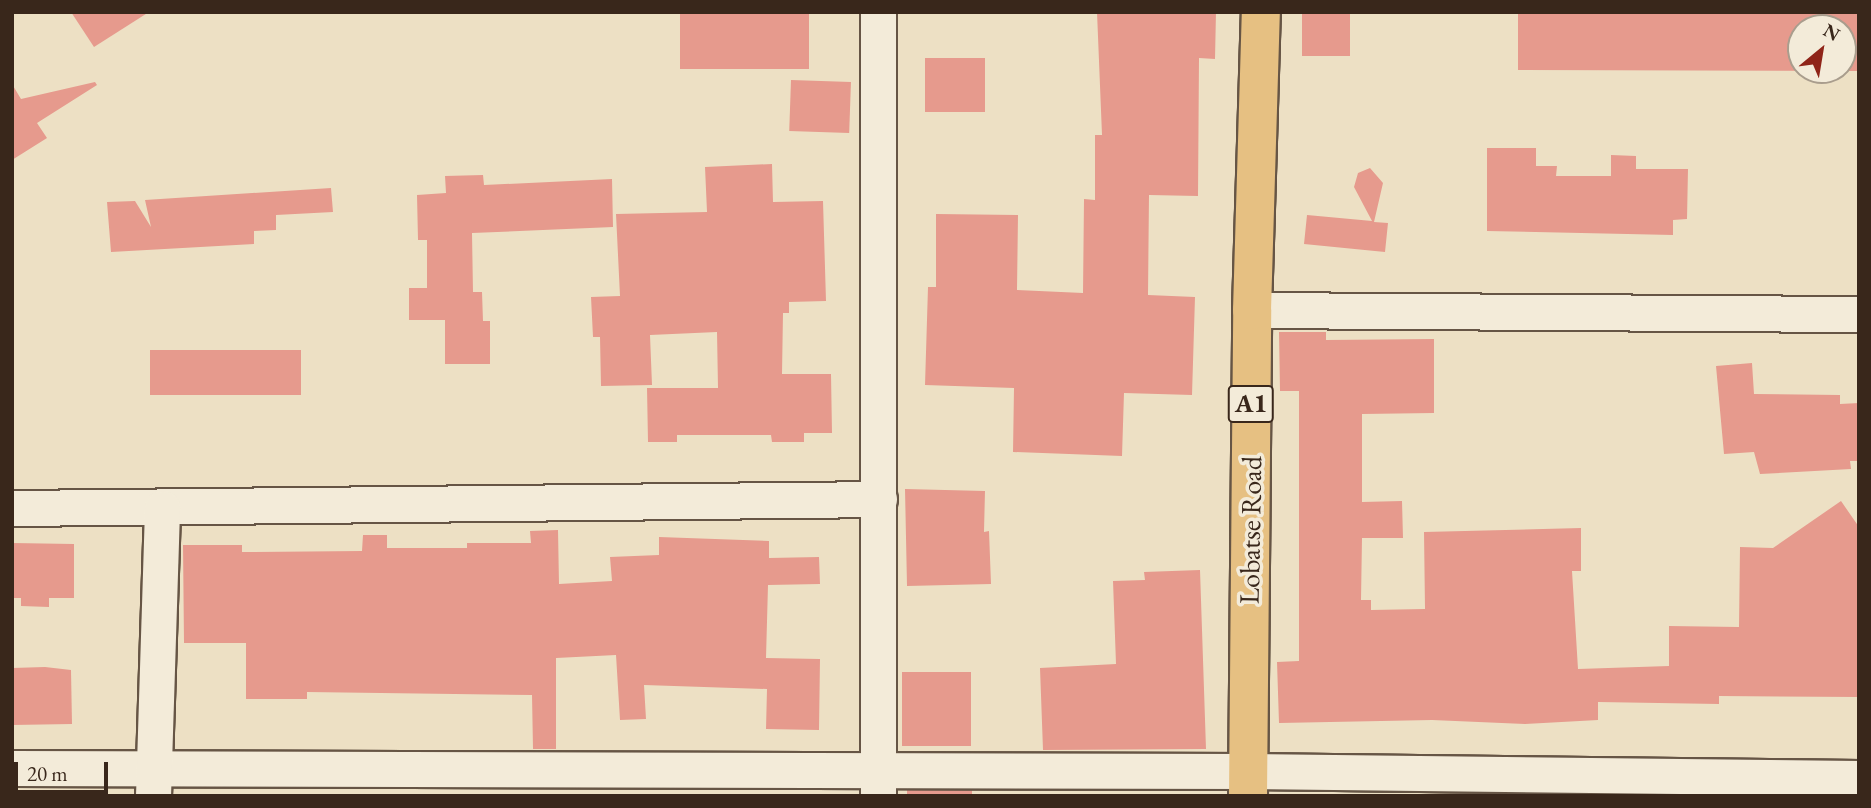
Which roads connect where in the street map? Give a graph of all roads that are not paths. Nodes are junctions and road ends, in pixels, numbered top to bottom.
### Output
1 (878, 12) edge
2 (1261, 12) edge
3 (1252, 310) junction
4 (1859, 314) edge
5 (878, 499) junction
6 (12, 508) edge
7 (162, 508) junction
8 (12, 768) edge
9 (1859, 778) edge
10 (153, 783) edge
11 (1248, 783) edge
12 (878, 784) edge

1 - 5 street
2 - 3 highway, Lobatse Road / A1
3 - 4 street
3 - 11 highway, Lobatse Road / A1
5 - 7 street
5 - 12 street
6 - 7 street
7 - 10 street
8 - 10 street
9 - 11 street
10 - 12 street
11 - 12 street

